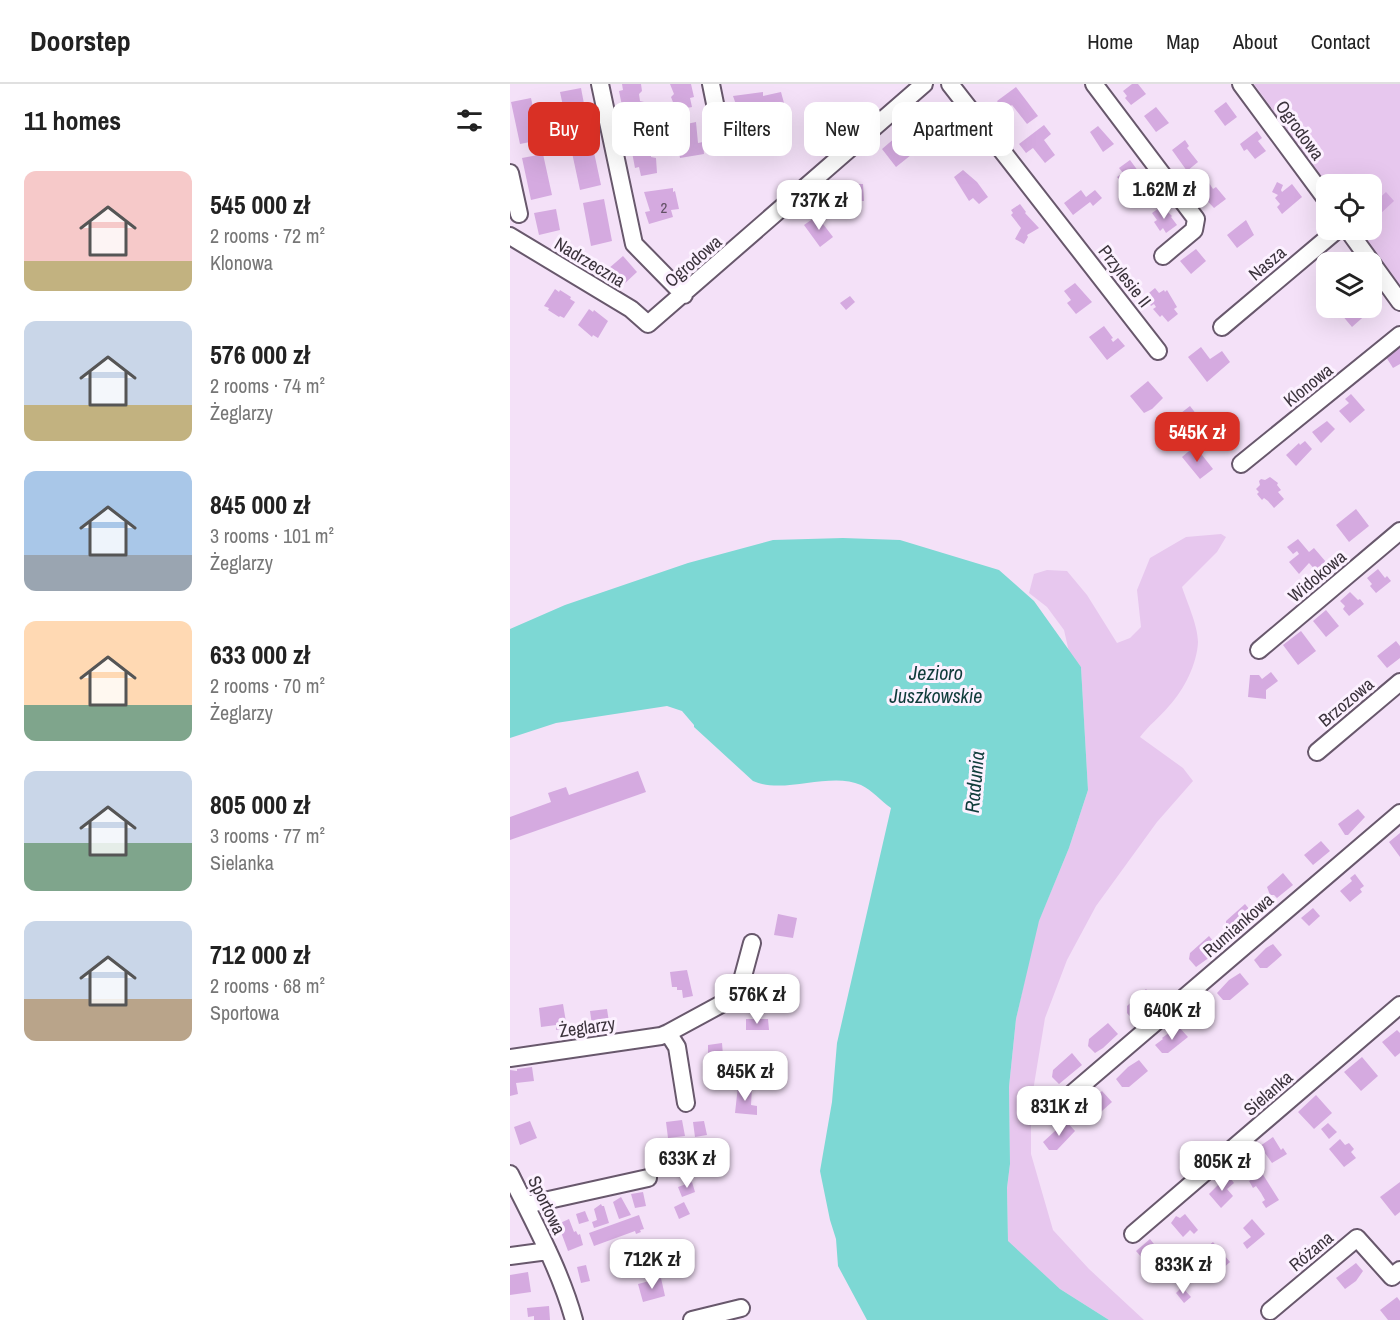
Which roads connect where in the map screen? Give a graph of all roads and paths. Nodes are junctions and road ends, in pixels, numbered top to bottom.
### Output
1 (600, 84) edge
2 (711, 84) edge
3 (924, 84) edge
4 (950, 84) edge
5 (1094, 84) edge
6 (1241, 84) edge
7 (715, 102) edge
8 (510, 173) edge
9 (1316, 185) edge
10 (519, 214) dead end
11 (510, 236) edge
12 (1325, 240) edge
13 (1355, 240) edge
14 (1163, 256) dead end
15 (684, 295) junction
16 (1400, 302) edge
17 (648, 324) joint
18 (1222, 327) dead end
19 (1400, 335) edge
20 (1158, 351) dead end
21 (1241, 464) dead end
22 (1400, 531) edge
23 (1259, 651) dead end
24 (1400, 682) edge
25 (1317, 752) dead end
26 (1400, 813) edge
27 (752, 943) dead end
28 (1400, 1005) edge
29 (669, 1033) junction
30 (510, 1058) edge
31 (687, 1103) dead end
32 (1047, 1115) dead end
33 (510, 1174) edge
34 (648, 1178) dead end
35 (526, 1205) junction
36 (1133, 1234) dead end
37 (548, 1251) junction
38 (510, 1257) edge
39 (1400, 1270) edge
40 (741, 1308) dead end
41 (1270, 1311) dead end
42 (574, 1320) edge
43 (692, 1320) edge

1 - 15 street
2 - 7 street
3 - 15 street, Ogrodowa
4 - 20 street, Przylesie II
5 - 14 street
6 - 9 street, Ogrodowa
8 - 10 street
11 - 17 street, Nadrzeczna
12 - 18 street, Nasza
13 - 16 street
15 - 17 street, Ogrodowa
19 - 21 street, Klonowa
22 - 23 street, Widokowa
24 - 25 street, Brzozowa
26 - 32 street, Rumiankowa
27 - 29 street, Żeglarzy
28 - 36 street, Sielanka
29 - 30 street, Żeglarzy
29 - 31 street
33 - 35 street, Sportowa
34 - 35 street
35 - 37 street, Sportowa
37 - 38 street
37 - 42 street, Sportowa
39 - 41 street, Różana
40 - 43 street

